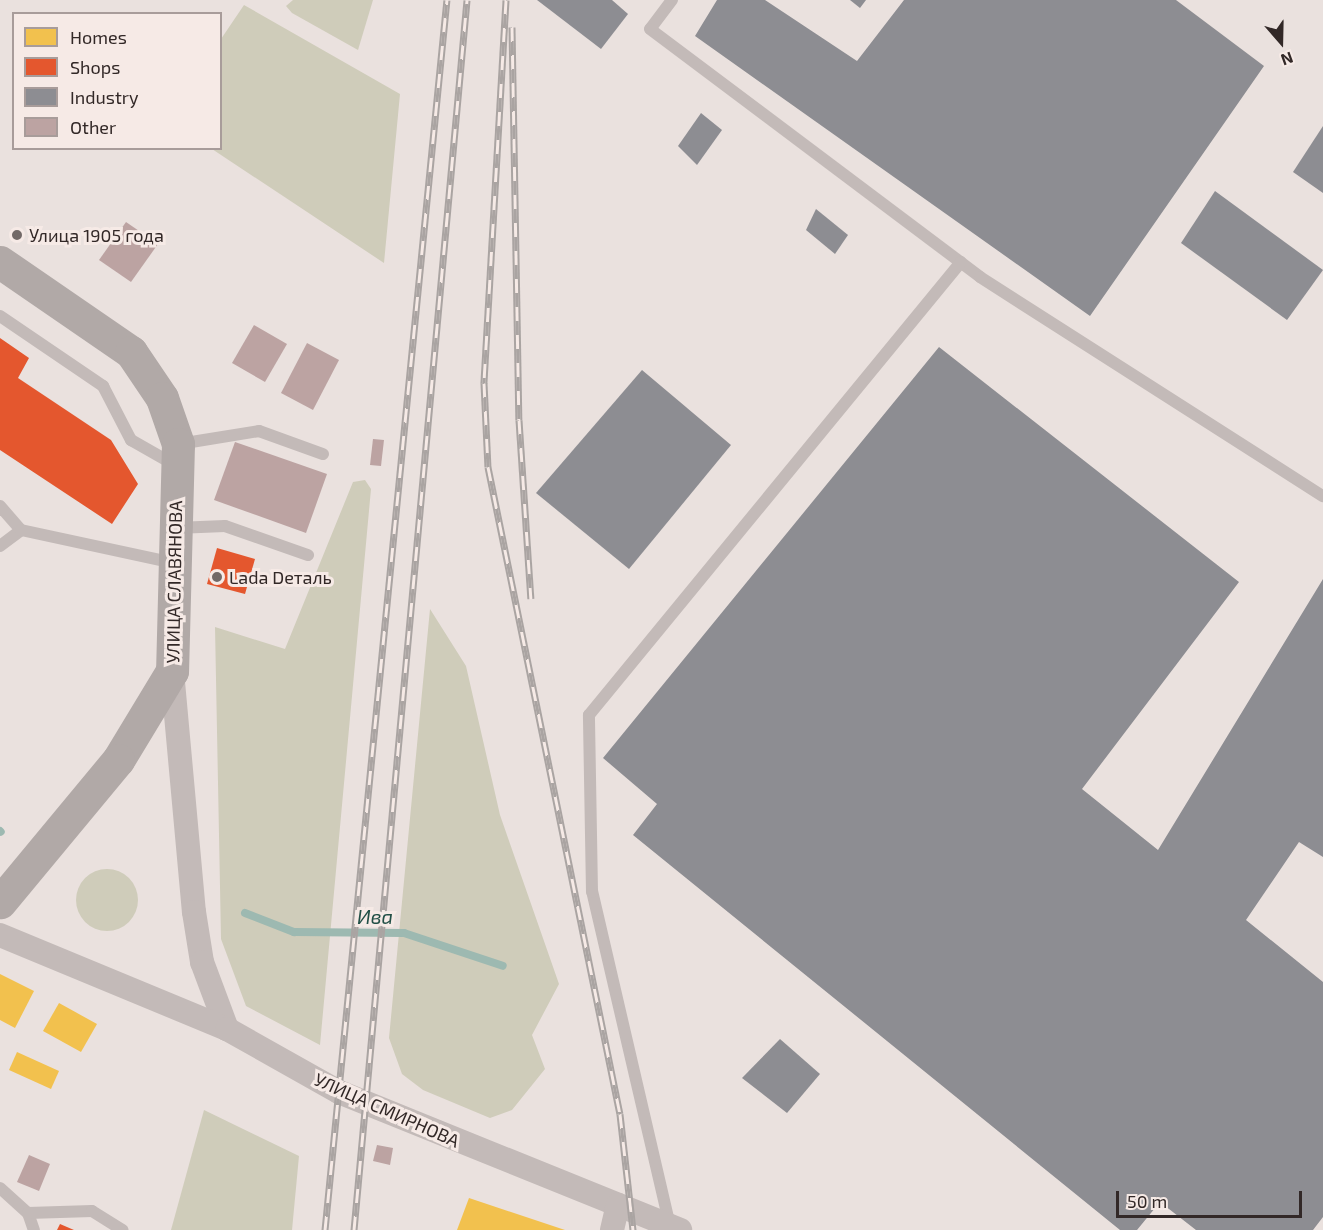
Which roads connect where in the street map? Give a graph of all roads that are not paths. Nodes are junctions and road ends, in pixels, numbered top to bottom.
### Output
1 (672, 0) edge
2 (0, 262) edge
3 (961, 262) junction
4 (0, 316) edge
5 (177, 454) junction
6 (323, 454) dead end
7 (1323, 496) edge
8 (0, 506) edge
9 (175, 528) junction
10 (21, 530) junction
11 (0, 546) edge
12 (308, 555) dead end
13 (175, 564) junction
14 (172, 671) junction
15 (0, 902) edge
16 (0, 935) edge
17 (227, 1029) junction
18 (0, 1188) edge
19 (618, 1204) junction
20 (28, 1213) junction
21 (675, 1228) edge
22 (34, 1230) edge
23 (123, 1230) edge
24 (612, 1230) edge

1 - 3 lane
2 - 5 main road, УЛИЦА СЛАВЯНОВА
3 - 7 lane
3 - 21 lane
4 - 5 lane
5 - 6 lane
5 - 9 main road, УЛИЦА СЛАВЯНОВА
8 - 10 lane
9 - 12 lane
9 - 13 main road, УЛИЦА СЛАВЯНОВА
10 - 11 lane
10 - 13 lane
13 - 14 main road, УЛИЦА СЛАВЯНОВА
14 - 15 main road, УЛИЦА СЛАВЯНОВА
14 - 17 street
16 - 17 street, УЛИЦА СМИРНОВА
17 - 19 street, УЛИЦА СМИРНОВА
18 - 20 lane
19 - 21 street, УЛИЦА СМИРНОВА
19 - 24 street
20 - 22 lane
20 - 23 lane

